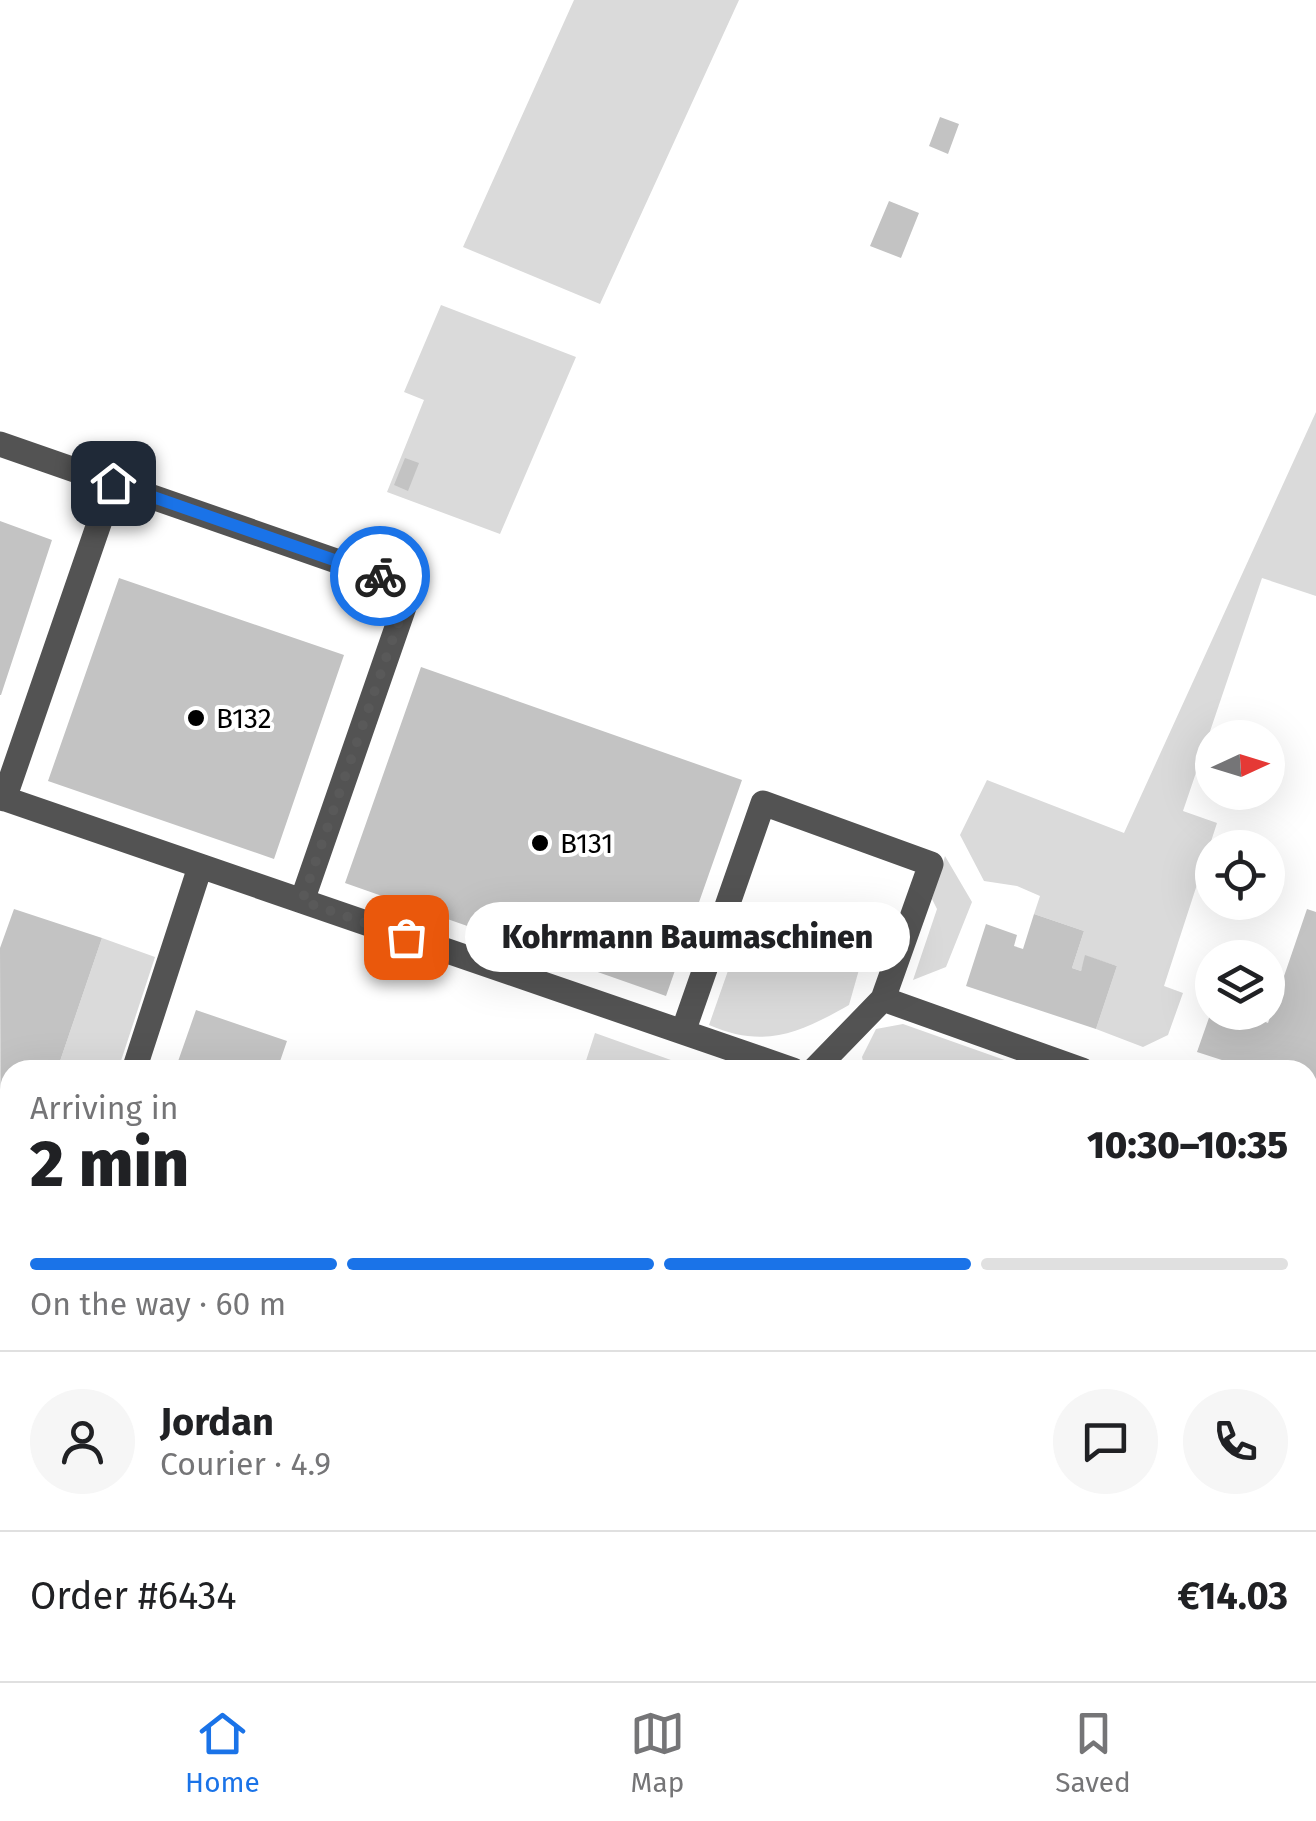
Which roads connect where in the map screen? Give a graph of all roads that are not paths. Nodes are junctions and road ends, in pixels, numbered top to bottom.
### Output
1 (0, 444) edge
2 (113, 483) junction
3 (2, 798) edge
4 (200, 867) junction
5 (302, 901) junction
6 (883, 998) junction
7 (682, 1032) junction
8 (137, 1060) edge
9 (765, 1060) edge
10 (824, 1060) edge
11 (1054, 1060) edge

1 - 2 street
2 - 3 street
2 - 5 street
3 - 4 street
4 - 5 street
4 - 8 street
5 - 7 street
6 - 7 street
6 - 10 street
6 - 11 street
7 - 9 street

